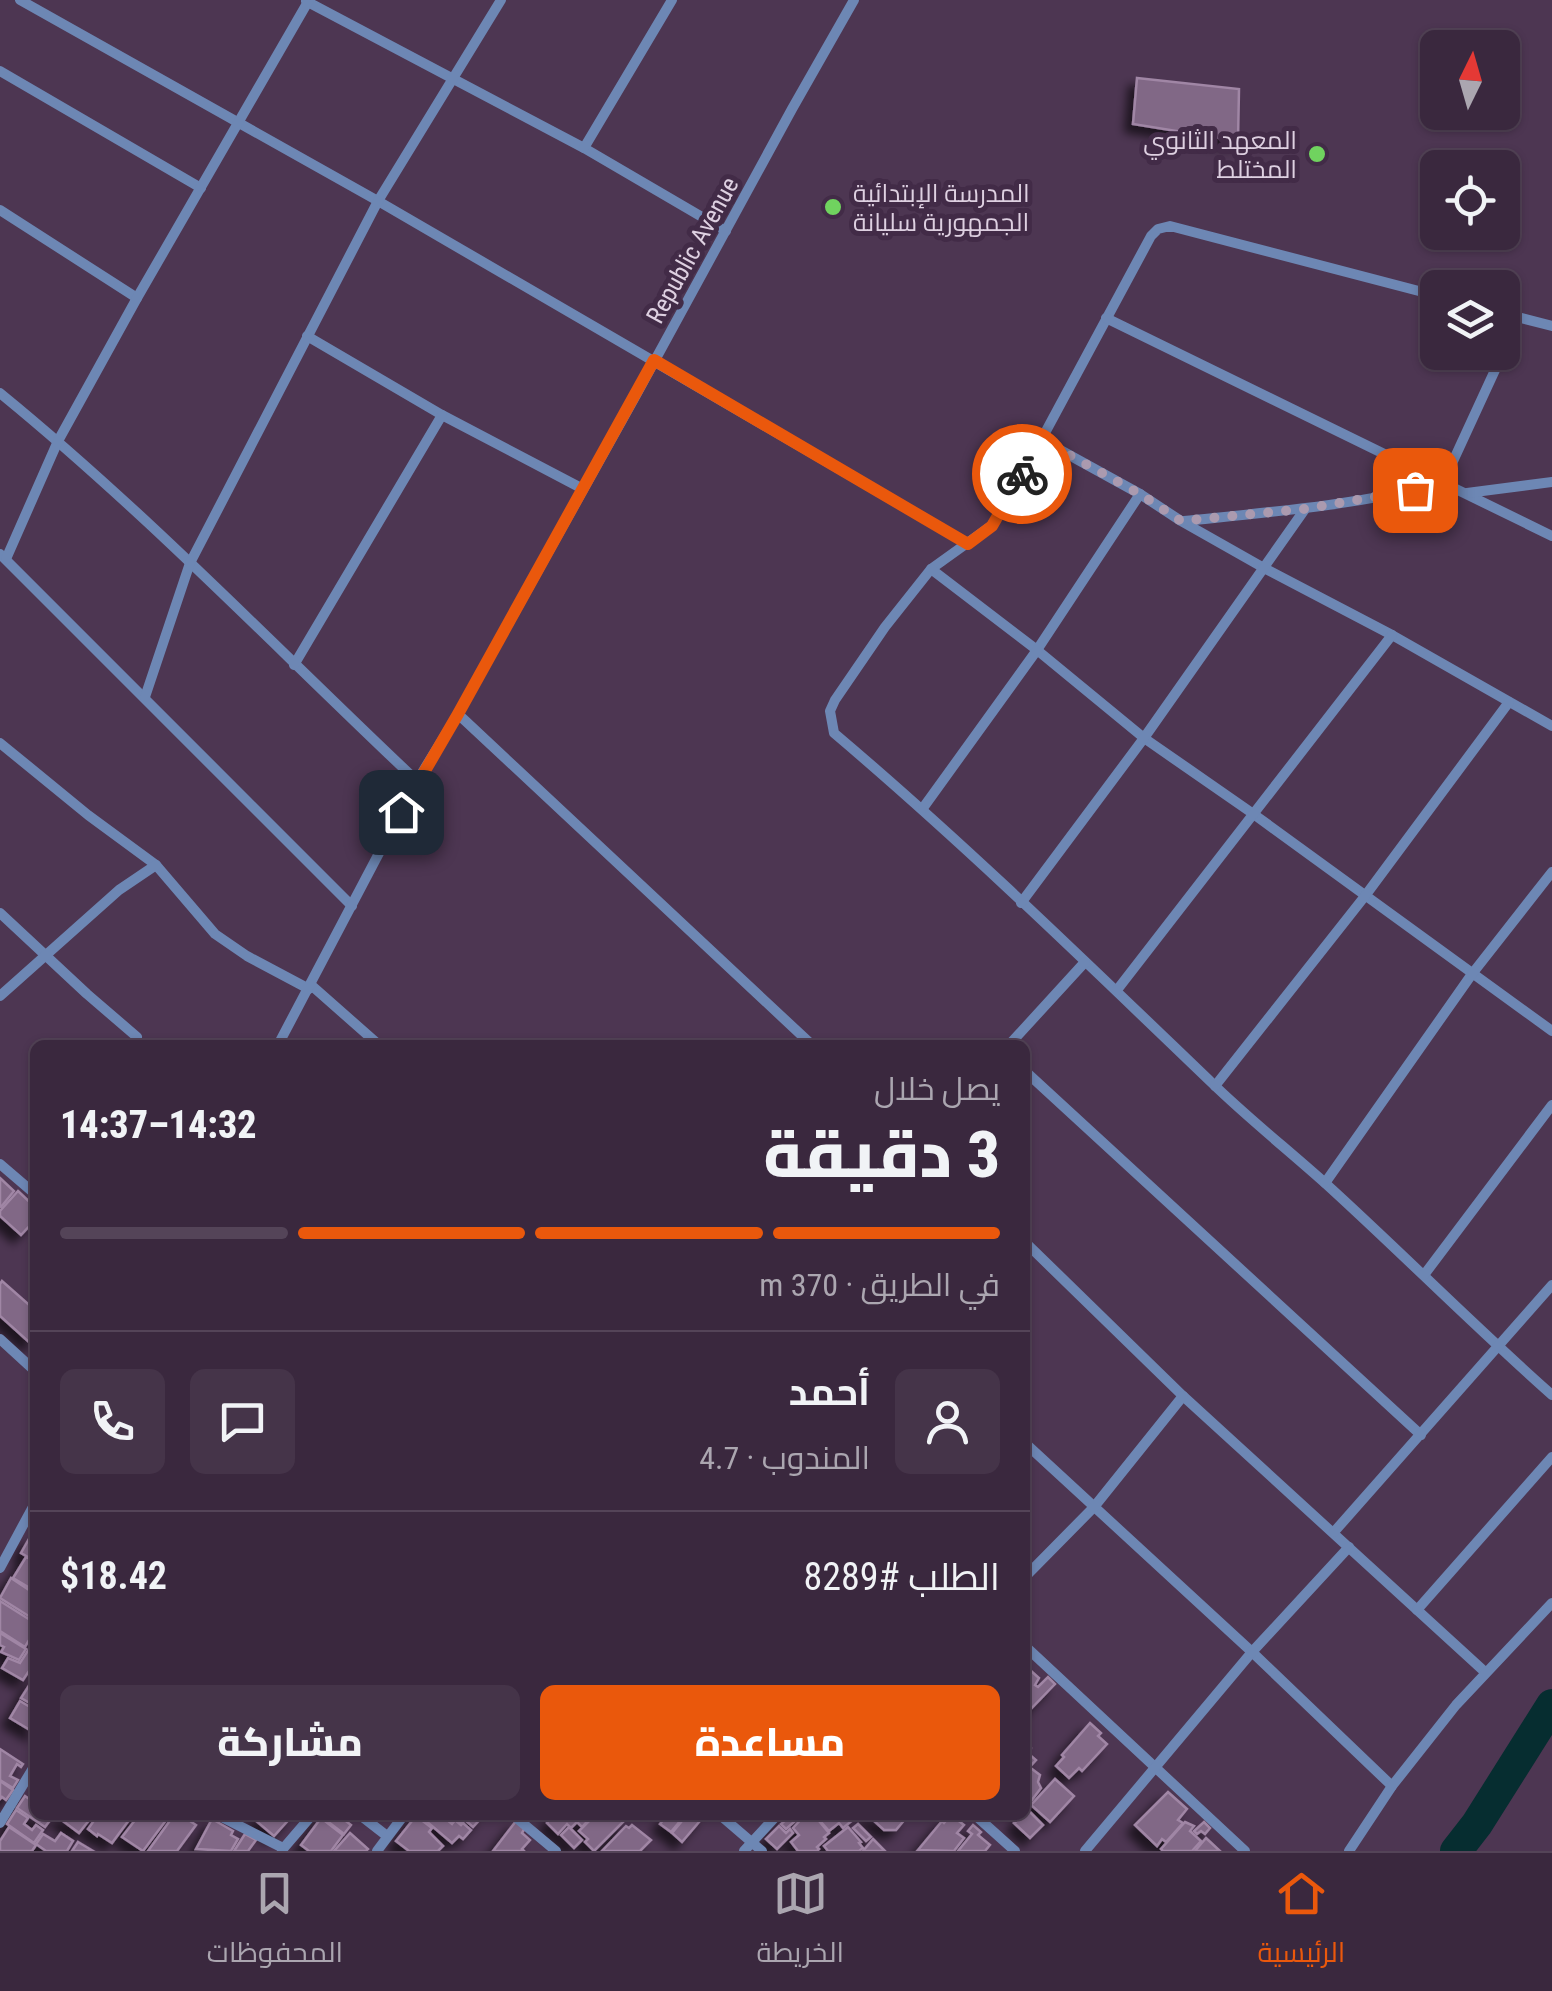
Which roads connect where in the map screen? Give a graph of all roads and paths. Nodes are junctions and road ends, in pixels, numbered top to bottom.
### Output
1 (20, 0) edge
2 (501, 0) edge
3 (672, 0) edge
4 (854, 0) edge
5 (307, 1) edge
6 (0, 71) edge
7 (453, 79) junction
8 (238, 124) junction
9 (584, 148) junction
10 (200, 188) junction
11 (378, 200) junction
12 (0, 210) edge
13 (726, 231) junction
14 (1420, 291) edge
15 (137, 298) junction
16 (1106, 318) junction
17 (1520, 318) edge
18 (1552, 326) edge
19 (307, 336) junction
20 (654, 360) junction
21 (1495, 370) edge
22 (0, 393) edge
23 (442, 414) junction
24 (58, 440) junction
25 (1042, 440) junction
26 (1552, 482) edge
27 (1443, 483) junction
28 (583, 489) junction
29 (1466, 493) junction
30 (1140, 494) junction
31 (1304, 509) junction
32 (1181, 521) junction
33 (1552, 536) edge
34 (968, 544) junction
35 (3, 557) edge
36 (190, 563) junction
37 (1264, 568) junction
38 (931, 569) junction
39 (1392, 636) junction
40 (1036, 650) junction
41 (294, 665) junction
42 (144, 697) junction
43 (1509, 702) junction
44 (458, 714) junction
45 (1552, 726) edge
46 (1144, 738) junction
47 (0, 743) edge
48 (417, 781) junction
49 (923, 808) junction
50 (1252, 814) junction
51 (156, 865) junction
52 (1552, 872) edge
53 (1364, 896) junction
54 (1021, 902) junction
55 (352, 906) junction
56 (0, 913) edge
57 (46, 954) junction
58 (1084, 962) junction
59 (1472, 974) junction
60 (310, 987) junction
61 (1116, 990) junction
62 (0, 996) edge
63 (1552, 1031) edge
64 (136, 1040) edge
65 (281, 1040) edge
66 (374, 1040) edge
67 (807, 1040) edge
68 (1014, 1040) edge
69 (1030, 1076) edge
70 (1215, 1086) junction
71 (1552, 1104) edge
72 (0, 1164) edge
73 (1324, 1183) junction
74 (30, 1190) edge
75 (1030, 1247) edge
76 (1424, 1276) junction
77 (1552, 1286) edge
78 (0, 1339) edge
79 (1498, 1347) junction
80 (30, 1366) edge
81 (1552, 1395) edge
82 (1184, 1396) junction
83 (1421, 1435) junction
84 (1030, 1448) edge
85 (1552, 1456) edge
86 (1094, 1507) junction
87 (30, 1527) edge
88 (1334, 1532) junction
89 (1350, 1547) junction
90 (0, 1568) edge
91 (1030, 1572) edge
92 (1552, 1603) edge
93 (1418, 1610) junction
94 (1030, 1651) edge
95 (1252, 1652) junction
96 (1485, 1672) junction
97 (1155, 1767) junction
98 (30, 1773) edge
99 (1392, 1786) junction
100 (227, 1820) edge
101 (308, 1820) edge
102 (366, 1820) edge
103 (400, 1820) edge
104 (519, 1820) edge
105 (725, 1820) edge
106 (772, 1820) edge
107 (980, 1820) edge
108 (0, 1824) edge
109 (387, 1836) junction
110 (748, 1846) edge
111 (282, 1850) edge
112 (377, 1851) edge
113 (556, 1851) edge
114 (762, 1851) edge
115 (1016, 1851) edge
116 (1085, 1851) edge
117 (1246, 1851) edge
118 (1349, 1851) edge

1 - 8 street
2 - 7 street
3 - 9 street
4 - 13 street, Republic Avenue
5 - 7 street
5 - 8 street
6 - 10 street
7 - 9 street
7 - 11 street
8 - 10 street
8 - 11 street
9 - 13 street
10 - 15 street
11 - 19 street
11 - 20 street
12 - 15 street
13 - 20 street, Republic Avenue
14 - 16 street
15 - 24 street
16 - 25 street
16 - 27 street
17 - 18 street
19 - 23 street
19 - 36 street
20 - 28 street, Republic Avenue
20 - 34 street
21 - 27 street
22 - 24 street
23 - 28 street
23 - 41 street
24 - 35 street
24 - 36 street
25 - 30 street
25 - 34 street
26 - 29 street
27 - 29 street
27 - 31 street
28 - 44 street, Republic Avenue
29 - 33 street
30 - 32 street
30 - 40 street
31 - 32 street
31 - 37 street
32 - 37 street
34 - 38 street
35 - 42 street
36 - 41 street
36 - 42 street
37 - 39 street
37 - 46 street
38 - 40 street
38 - 49 street
39 - 43 street
39 - 50 street
40 - 46 street
40 - 49 street
41 - 48 street
42 - 55 street
43 - 45 street
43 - 53 street
44 - 48 street, Republic Avenue
44 - 67 street
46 - 50 street
46 - 54 street
47 - 51 street
48 - 55 street, Republic Avenue
49 - 54 street
50 - 53 street
50 - 61 street
51 - 57 street
51 - 60 street
52 - 59 street
53 - 59 street
53 - 70 street
54 - 58 street
55 - 60 street, Republic Avenue
56 - 57 street
57 - 62 street
57 - 64 street
58 - 61 street
58 - 68 street
59 - 63 street
59 - 73 street
60 - 65 street, Republic Avenue
60 - 66 street
61 - 70 street
69 - 83 street
70 - 73 street
71 - 76 street
72 - 74 street
73 - 76 street
75 - 82 street
76 - 79 street
77 - 79 street
78 - 80 street
79 - 81 street
79 - 83 street
82 - 86 street
82 - 88 street
83 - 88 street
84 - 86 street
85 - 93 street
86 - 91 street
86 - 95 street
87 - 90 street
88 - 89 street
89 - 93 street
89 - 95 street
92 - 96 street
93 - 96 street
94 - 97 street
95 - 97 street
95 - 99 street
96 - 99 street
97 - 116 street
97 - 117 street
98 - 108 street
99 - 118 street
100 - 111 street
101 - 111 street
102 - 109 street
103 - 109 street
104 - 113 street
105 - 110 street
106 - 110 street
107 - 115 street
109 - 112 street
110 - 114 street

